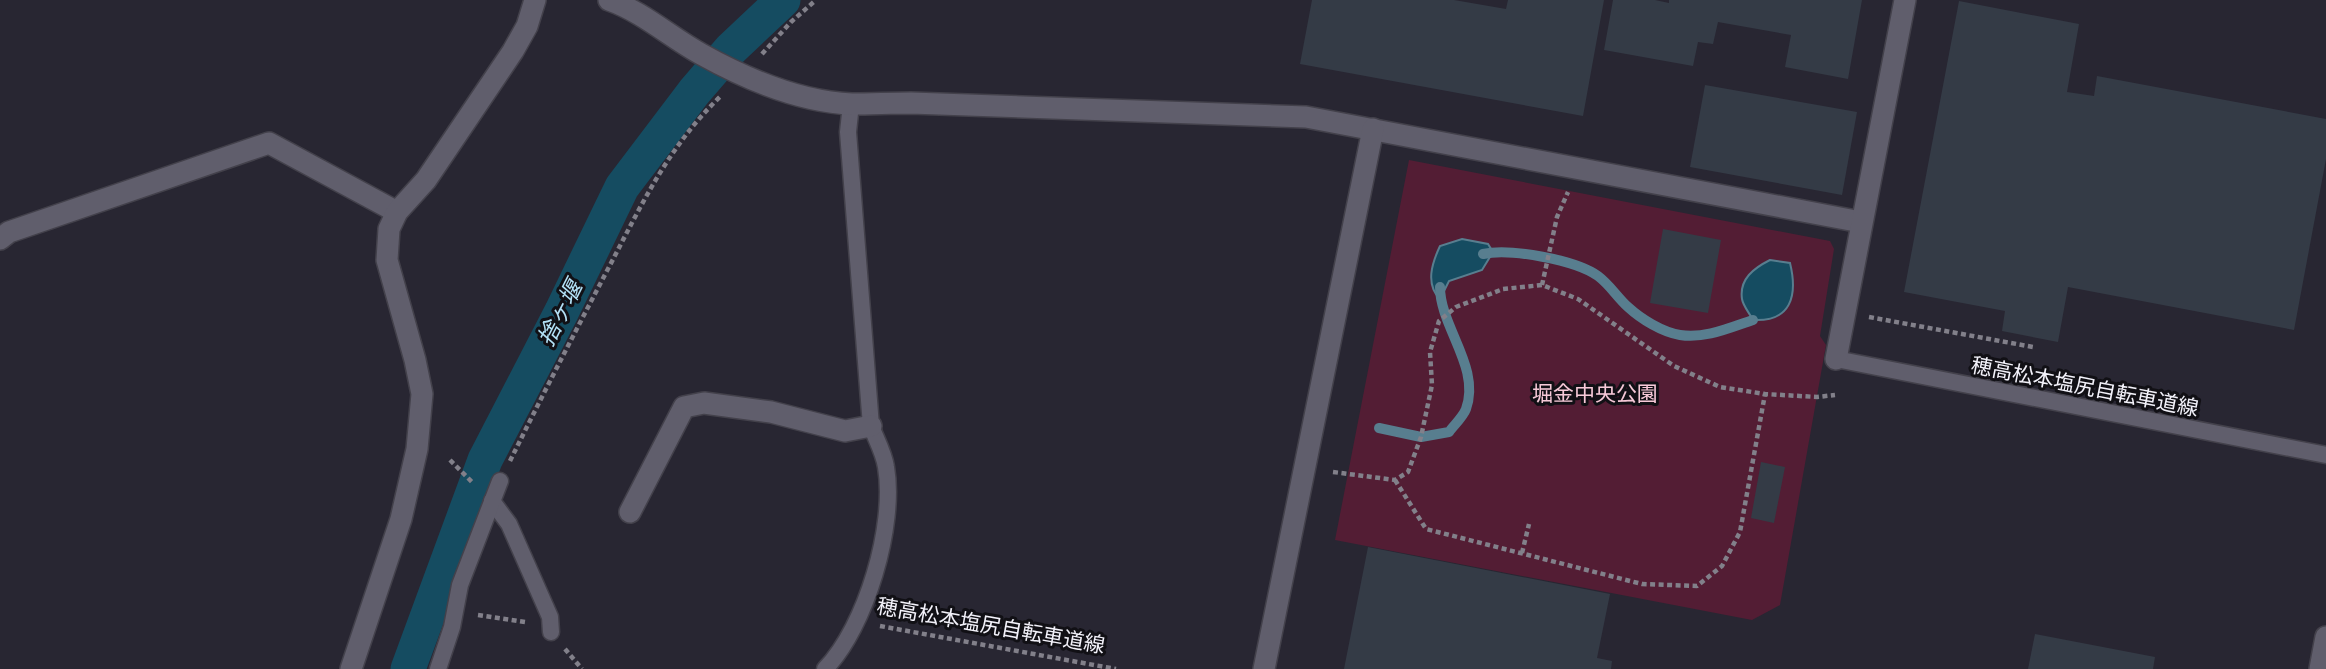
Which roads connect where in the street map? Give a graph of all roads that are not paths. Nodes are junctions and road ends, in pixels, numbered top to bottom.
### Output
1 (535, 0) edge
2 (609, 0) edge
3 (1905, 0) edge
4 (851, 104) junction
5 (1373, 130) junction
6 (397, 212) junction
7 (1861, 222) junction
8 (0, 239) edge
9 (1836, 359) joint
10 (872, 426) junction
11 (2326, 455) edge
12 (500, 481) road end
13 (492, 501) junction
14 (630, 512) dead end
15 (551, 632) road end
16 (2326, 637) edge
17 (351, 669) edge
18 (438, 669) edge
19 (825, 669) edge
20 (1264, 669) edge
21 (2320, 669) edge

1 - 6 street
2 - 4 street
3 - 7 street
4 - 5 street
4 - 10 lane
5 - 7 street
5 - 20 street
6 - 8 street
6 - 17 street
7 - 9 street
9 - 11 lane, 穂高松本塩尻自転車道線
10 - 14 street
10 - 19 lane
12 - 13 lane
13 - 15 lane
13 - 18 lane
16 - 21 street

